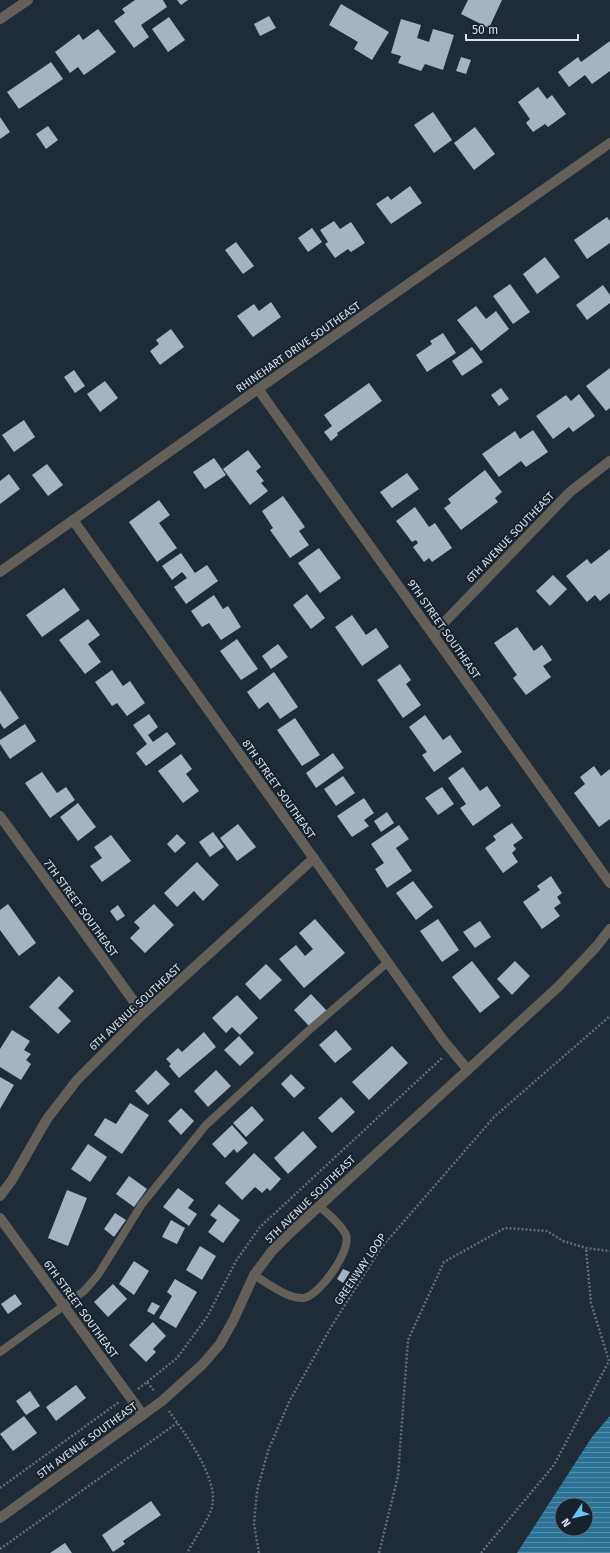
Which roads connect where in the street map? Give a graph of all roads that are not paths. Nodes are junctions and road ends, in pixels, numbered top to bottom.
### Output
1 (28, 0) edge
2 (0, 19) edge
3 (610, 143) edge
4 (258, 389) junction
5 (610, 461) edge
6 (73, 520) junction
7 (0, 572) edge
8 (433, 634) junction
9 (0, 816) edge
10 (314, 858) junction
11 (610, 883) edge
12 (610, 929) edge
13 (388, 962) junction
14 (143, 1014) junction
15 (468, 1070) junction
16 (0, 1196) edge
17 (319, 1206) junction
18 (0, 1218) edge
19 (254, 1275) junction
20 (64, 1306) junction
21 (0, 1352) edge
22 (143, 1415) junction
23 (0, 1518) edge

1 - 2 street
3 - 4 street, RHINEHART DRIVE SOUTHEAST
4 - 6 street, RHINEHART DRIVE SOUTHEAST
4 - 8 street, 9TH STREET SOUTHEAST
5 - 8 street, 6TH AVENUE SOUTHEAST
6 - 7 street, RHINEHART DRIVE SOUTHEAST
6 - 10 street, 8TH STREET SOUTHEAST
8 - 11 street, 9TH STREET SOUTHEAST
9 - 14 street, 7TH STREET SOUTHEAST
10 - 13 street, 8TH STREET SOUTHEAST
10 - 14 street, 6TH AVENUE SOUTHEAST
12 - 15 street, 5TH AVENUE SOUTHEAST
13 - 15 street, 8TH STREET SOUTHEAST
13 - 20 lane
14 - 16 street, 6TH AVENUE SOUTHEAST
15 - 17 street, 5TH AVENUE SOUTHEAST
17 - 19 street, 5TH AVENUE SOUTHEAST
17 - 19 lane
18 - 20 street, 6TH STREET SOUTHEAST
19 - 22 street, 5TH AVENUE SOUTHEAST
20 - 21 lane
20 - 22 street, 6TH STREET SOUTHEAST
22 - 23 street, 5TH AVENUE SOUTHEAST

